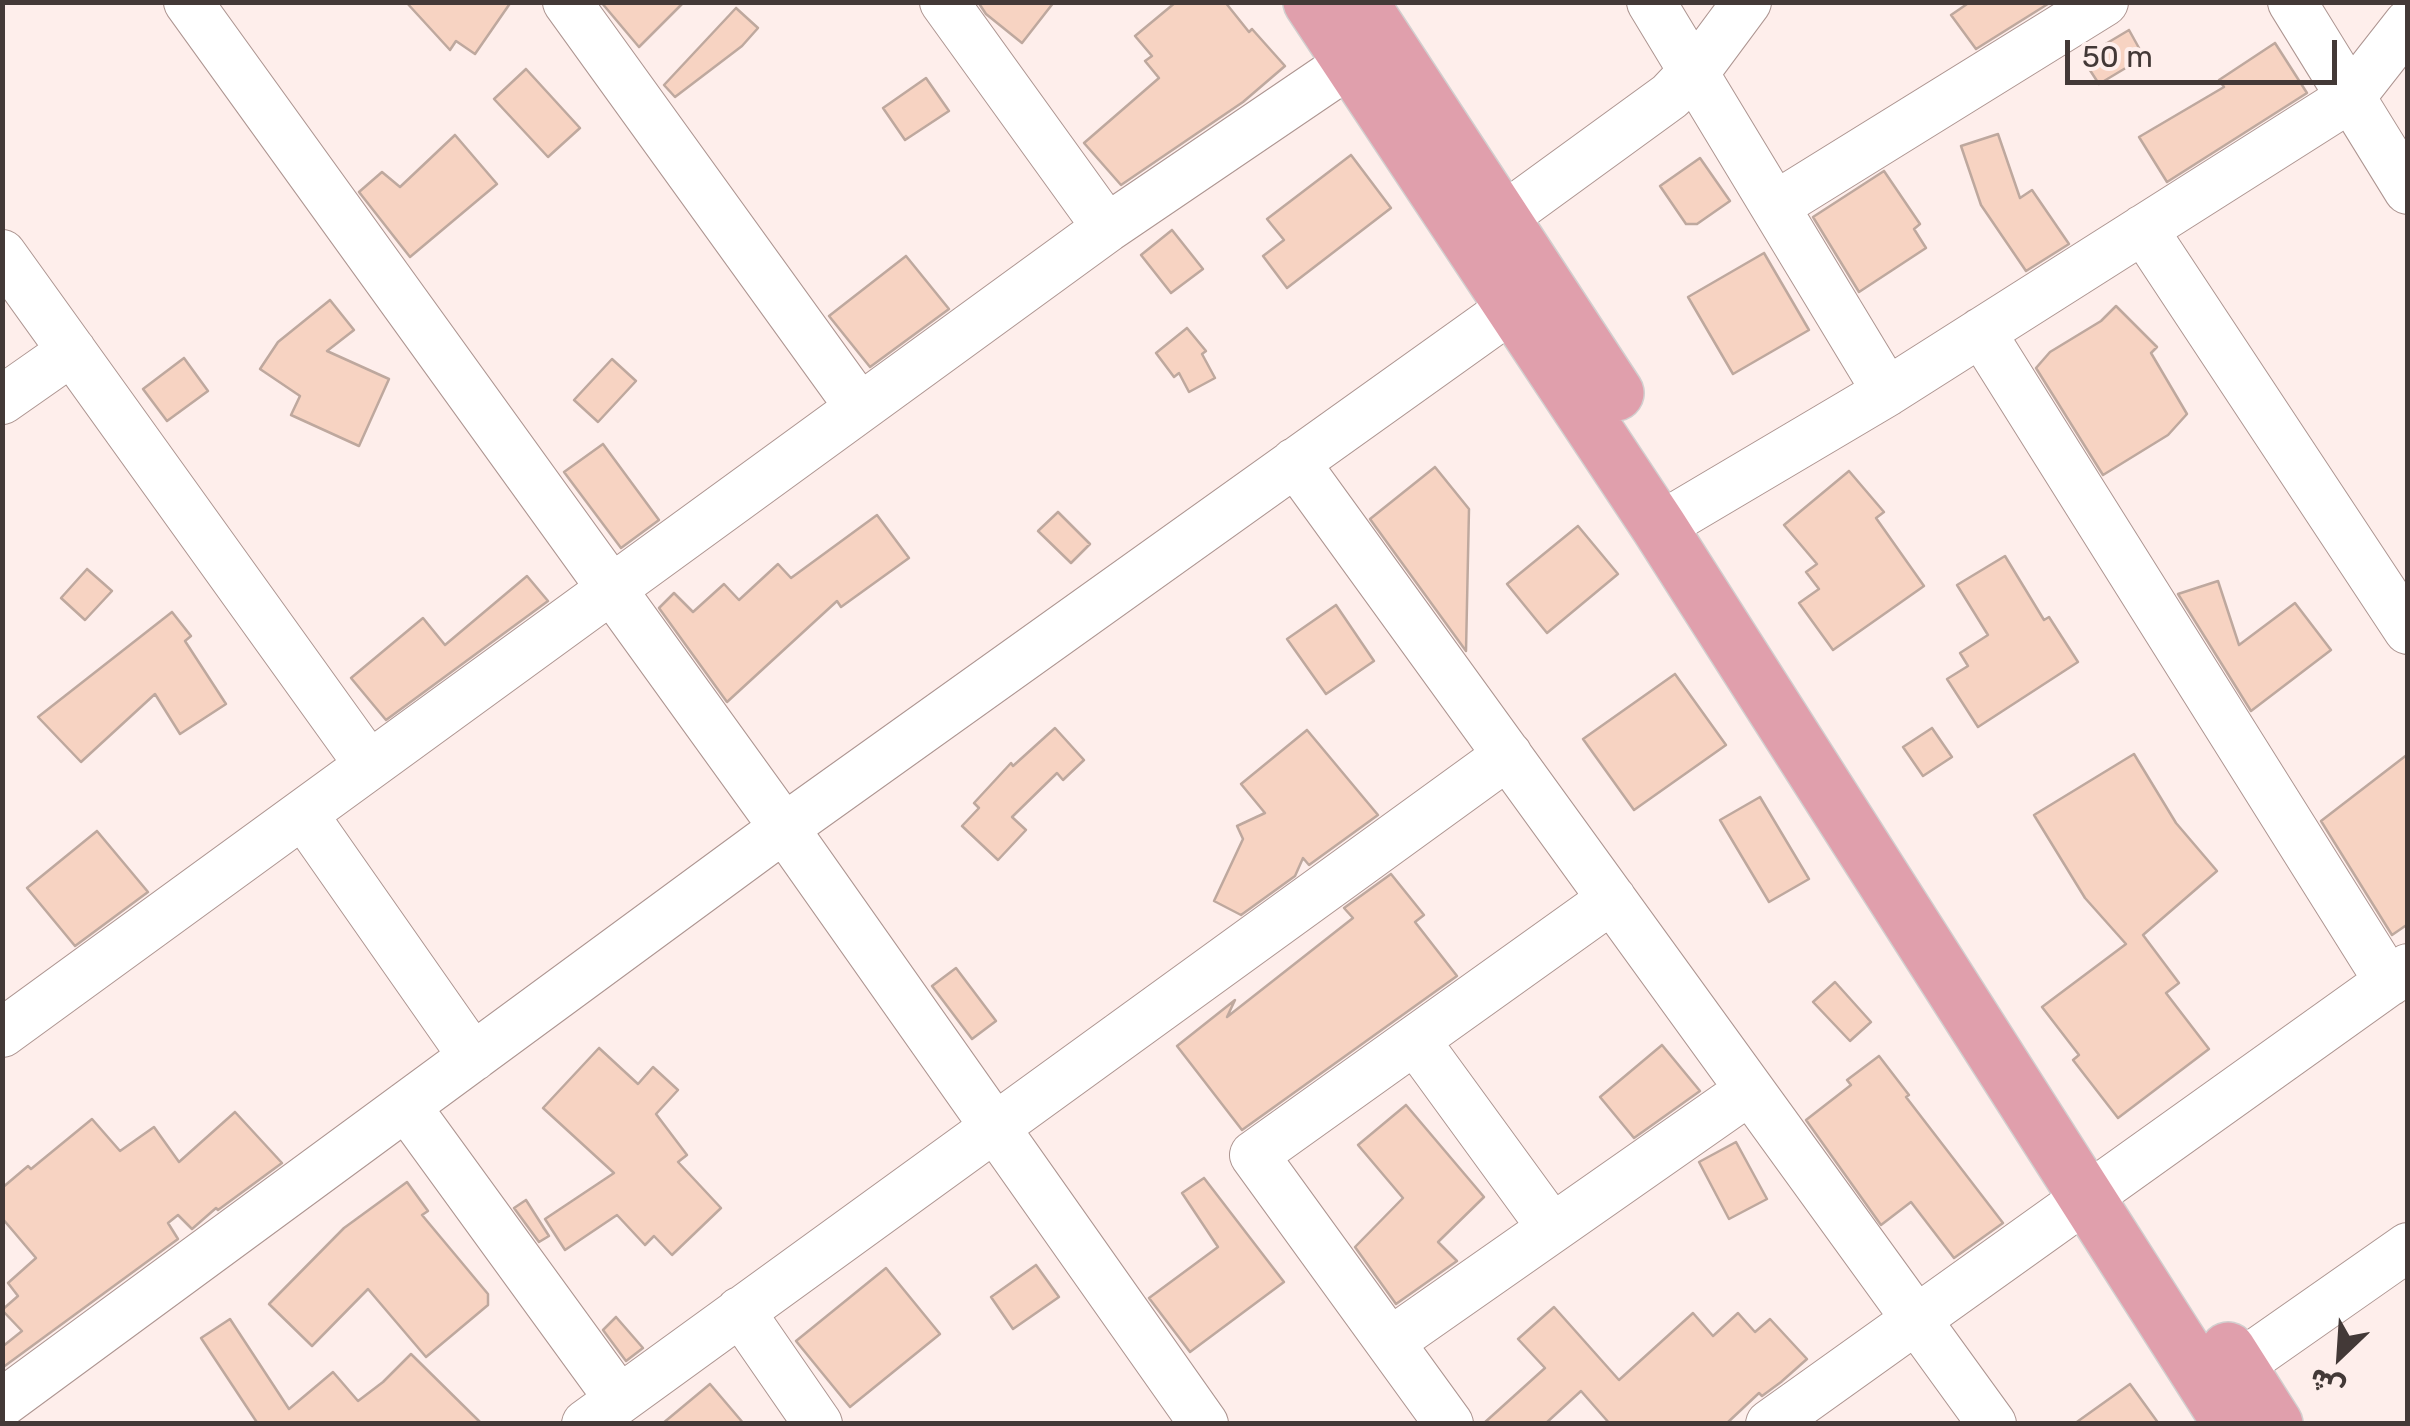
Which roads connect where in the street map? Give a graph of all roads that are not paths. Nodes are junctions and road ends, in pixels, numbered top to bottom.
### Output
1 (188, 2) edge
2 (568, 2) edge
3 (944, 2) edge
4 (1651, 2) edge
5 (1748, 2) edge
6 (2104, 2) edge
7 (2292, 2) edge
8 (1355, 23) edge
9 (2408, 24) edge
10 (1693, 71) junction
11 (2350, 98) junction
12 (2408, 190) edge
13 (1775, 206) junction
14 (1501, 219) junction
15 (1107, 228) junction
16 (2143, 229) junction
17 (2, 254) edge
18 (1528, 296) junction
19 (1981, 332) junction
20 (72, 351) junction
21 (1887, 392) junction
22 (2, 400) edge
23 (860, 408) junction
24 (1295, 462) junction
25 (1676, 518) junction
26 (611, 588) junction
27 (2408, 630) edge
28 (1508, 756) junction
29 (369, 765) junction
30 (304, 814) junction
31 (784, 828) junction
32 (1612, 899) junction
33 (2398, 975) edge
34 (5, 1026) edge
35 (1415, 1040) junction
36 (473, 1056) junction
37 (1750, 1090) junction
38 (406, 1106) junction
39 (994, 1126) junction
40 (2102, 1188) junction
41 (1552, 1228) junction
42 (2408, 1247) edge
43 (740, 1311) junction
44 (1917, 1320) junction
45 (1390, 1342) junction
46 (2238, 1366) junction
47 (2, 1403) edge
48 (602, 1411) edge
49 (2261, 1422) edge
50 (818, 1424) edge
51 (1204, 1424) edge
52 (1449, 1424) edge
53 (1770, 1424) edge
54 (1992, 1424) edge

1 - 26 street
2 - 23 street
3 - 15 street
4 - 10 street
5 - 10 street
6 - 13 street
7 - 11 street
8 - 14 main road
8 - 15 street
8 - 18 main road
9 - 11 street
10 - 13 street
10 - 14 street
11 - 12 street
11 - 16 street
13 - 21 street
14 - 18 main road
15 - 23 street
16 - 19 street
16 - 27 street
17 - 20 street
18 - 24 street
18 - 25 main road
19 - 21 street
19 - 33 street
20 - 22 street
20 - 29 street
21 - 25 street
23 - 26 street
24 - 28 street
24 - 31 street
25 - 40 main road
26 - 29 street
26 - 31 street
28 - 32 street
28 - 39 street
29 - 30 street
30 - 34 street
30 - 36 street
31 - 36 street
31 - 39 street
32 - 35 street
32 - 37 street
33 - 40 street
35 - 41 street
35 - 45 street
36 - 38 street
37 - 41 street
37 - 44 street
38 - 47 street
38 - 48 street
39 - 43 street
39 - 51 street
40 - 44 street
40 - 46 main road
40 - 49 main road
41 - 45 street
42 - 46 street
43 - 48 street
43 - 50 street
44 - 53 street
44 - 54 street
45 - 52 street
46 - 49 main road

